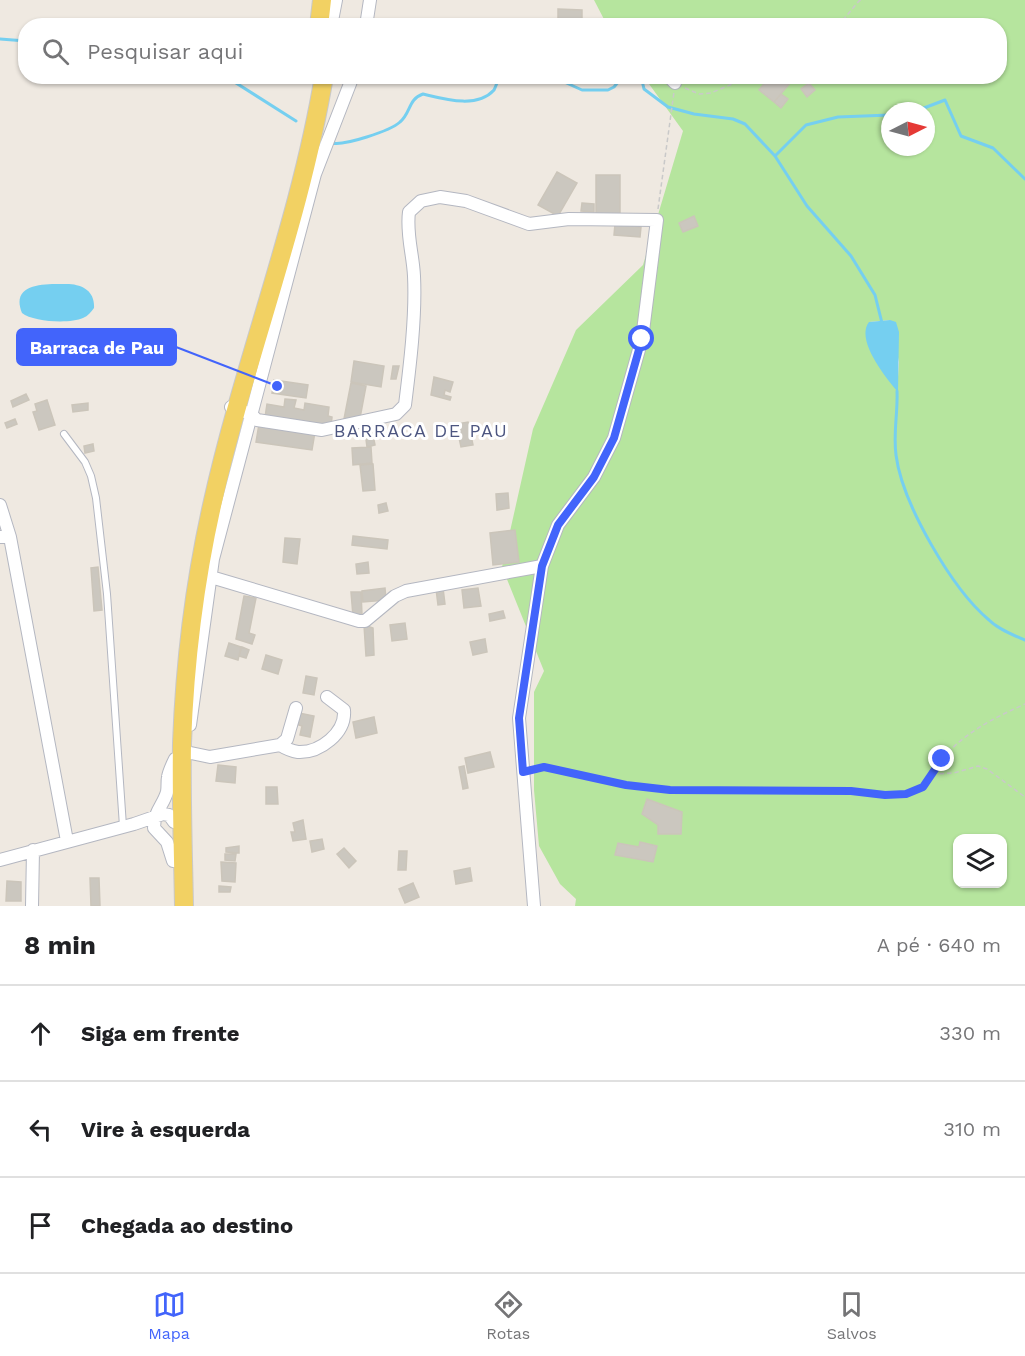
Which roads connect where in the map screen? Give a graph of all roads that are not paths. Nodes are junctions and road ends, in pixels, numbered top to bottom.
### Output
1 (322, 0) edge
2 (334, 0) edge
3 (370, 0) edge
4 (321, 18) edge
5 (331, 18) edge
6 (367, 18) edge
7 (313, 84) edge
8 (322, 84) edge
9 (350, 84) edge
10 (239, 410) junction
11 (64, 434) dead end
12 (0, 505) edge
13 (5, 537) edge
14 (542, 566) junction
15 (211, 577) junction
16 (327, 697) dead end
17 (296, 708) dead end
18 (280, 745) junction
19 (180, 756) junction
20 (183, 783) junction
21 (154, 822) junction
22 (179, 822) junction
23 (129, 825) junction
24 (67, 841) junction
25 (33, 850) junction
26 (0, 860) edge
27 (173, 861) junction
28 (32, 906) edge
29 (174, 906) edge
30 (184, 906) edge
31 (534, 906) edge

1 - 4 main road
2 - 5 main road
3 - 6 street
7 - 10 main road
8 - 10 main road
9 - 10 street
10 - 14 street
10 - 15 street
10 - 19 main road
10 - 20 main road
11 - 23 lane
12 - 13 street
13 - 24 street
14 - 15 street
14 - 31 street
15 - 19 street
16 - 18 street
17 - 18 street
18 - 19 street
19 - 20 street
19 - 21 street
19 - 22 main road
20 - 22 main road
21 - 22 street
21 - 23 street
21 - 27 street
22 - 27 main road
22 - 30 main road
23 - 24 street
24 - 25 street
25 - 26 street
25 - 28 street
27 - 29 main road

